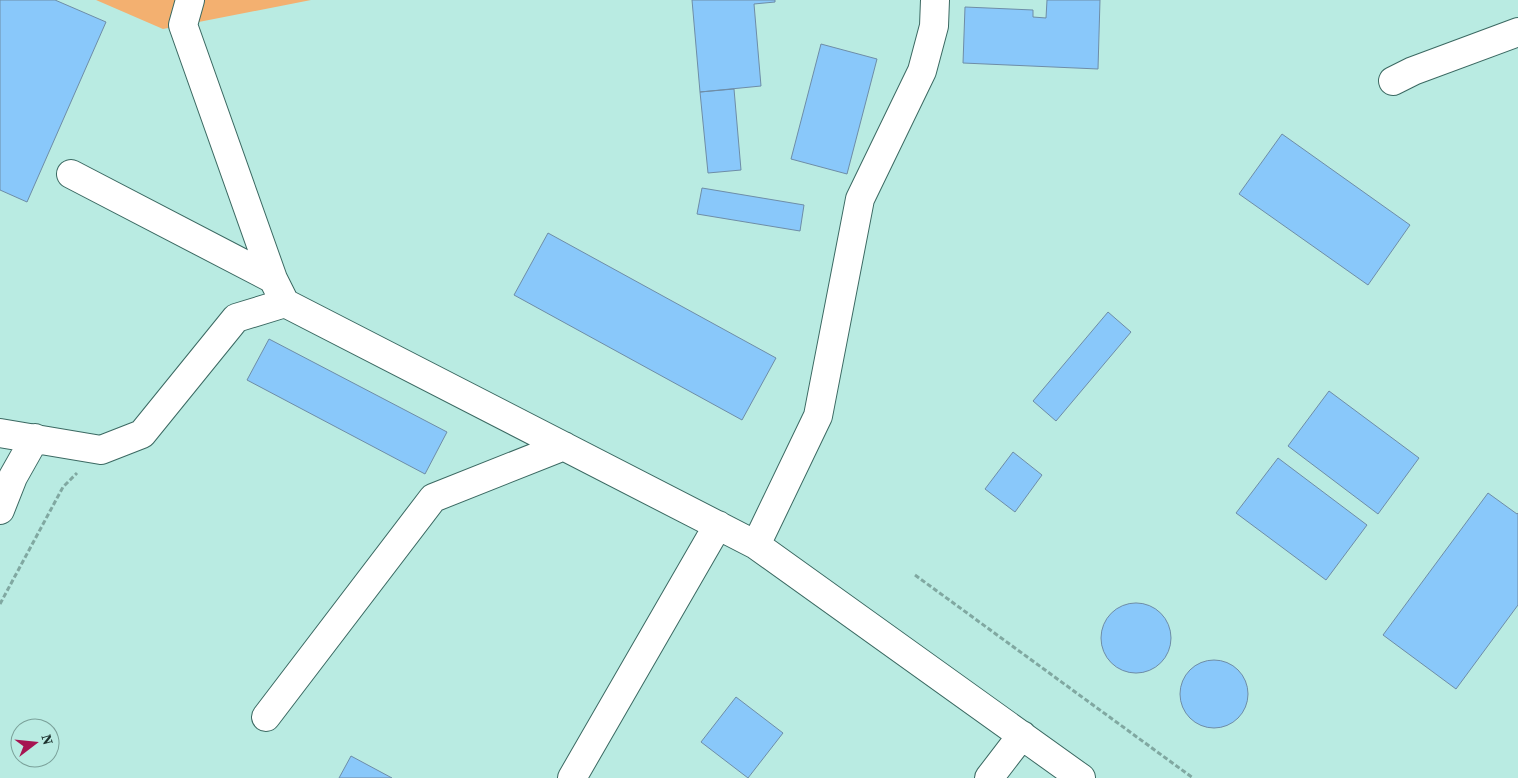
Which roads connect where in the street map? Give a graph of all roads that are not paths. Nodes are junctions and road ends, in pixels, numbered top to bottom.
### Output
1 (190, 0) edge
2 (935, 0) edge
3 (1518, 32) edge
4 (1393, 81) dead end
5 (71, 174) dead end
6 (273, 279) junction
7 (285, 303) junction
8 (0, 433) edge
9 (35, 438) junction
10 (564, 446) junction
11 (6, 476) edge
12 (0, 510) edge
13 (718, 525) junction
14 (756, 545) junction
15 (266, 717) dead end
16 (1022, 735) junction
17 (572, 778) edge
18 (989, 778) edge
19 (1082, 778) edge

1 - 6 street
2 - 14 street
3 - 4 street
5 - 6 street
6 - 7 street
7 - 9 street
7 - 10 street
8 - 9 street
9 - 11 street
10 - 13 street
10 - 15 street
11 - 12 street
13 - 14 street
13 - 17 street
14 - 16 street
16 - 18 street
16 - 19 street

